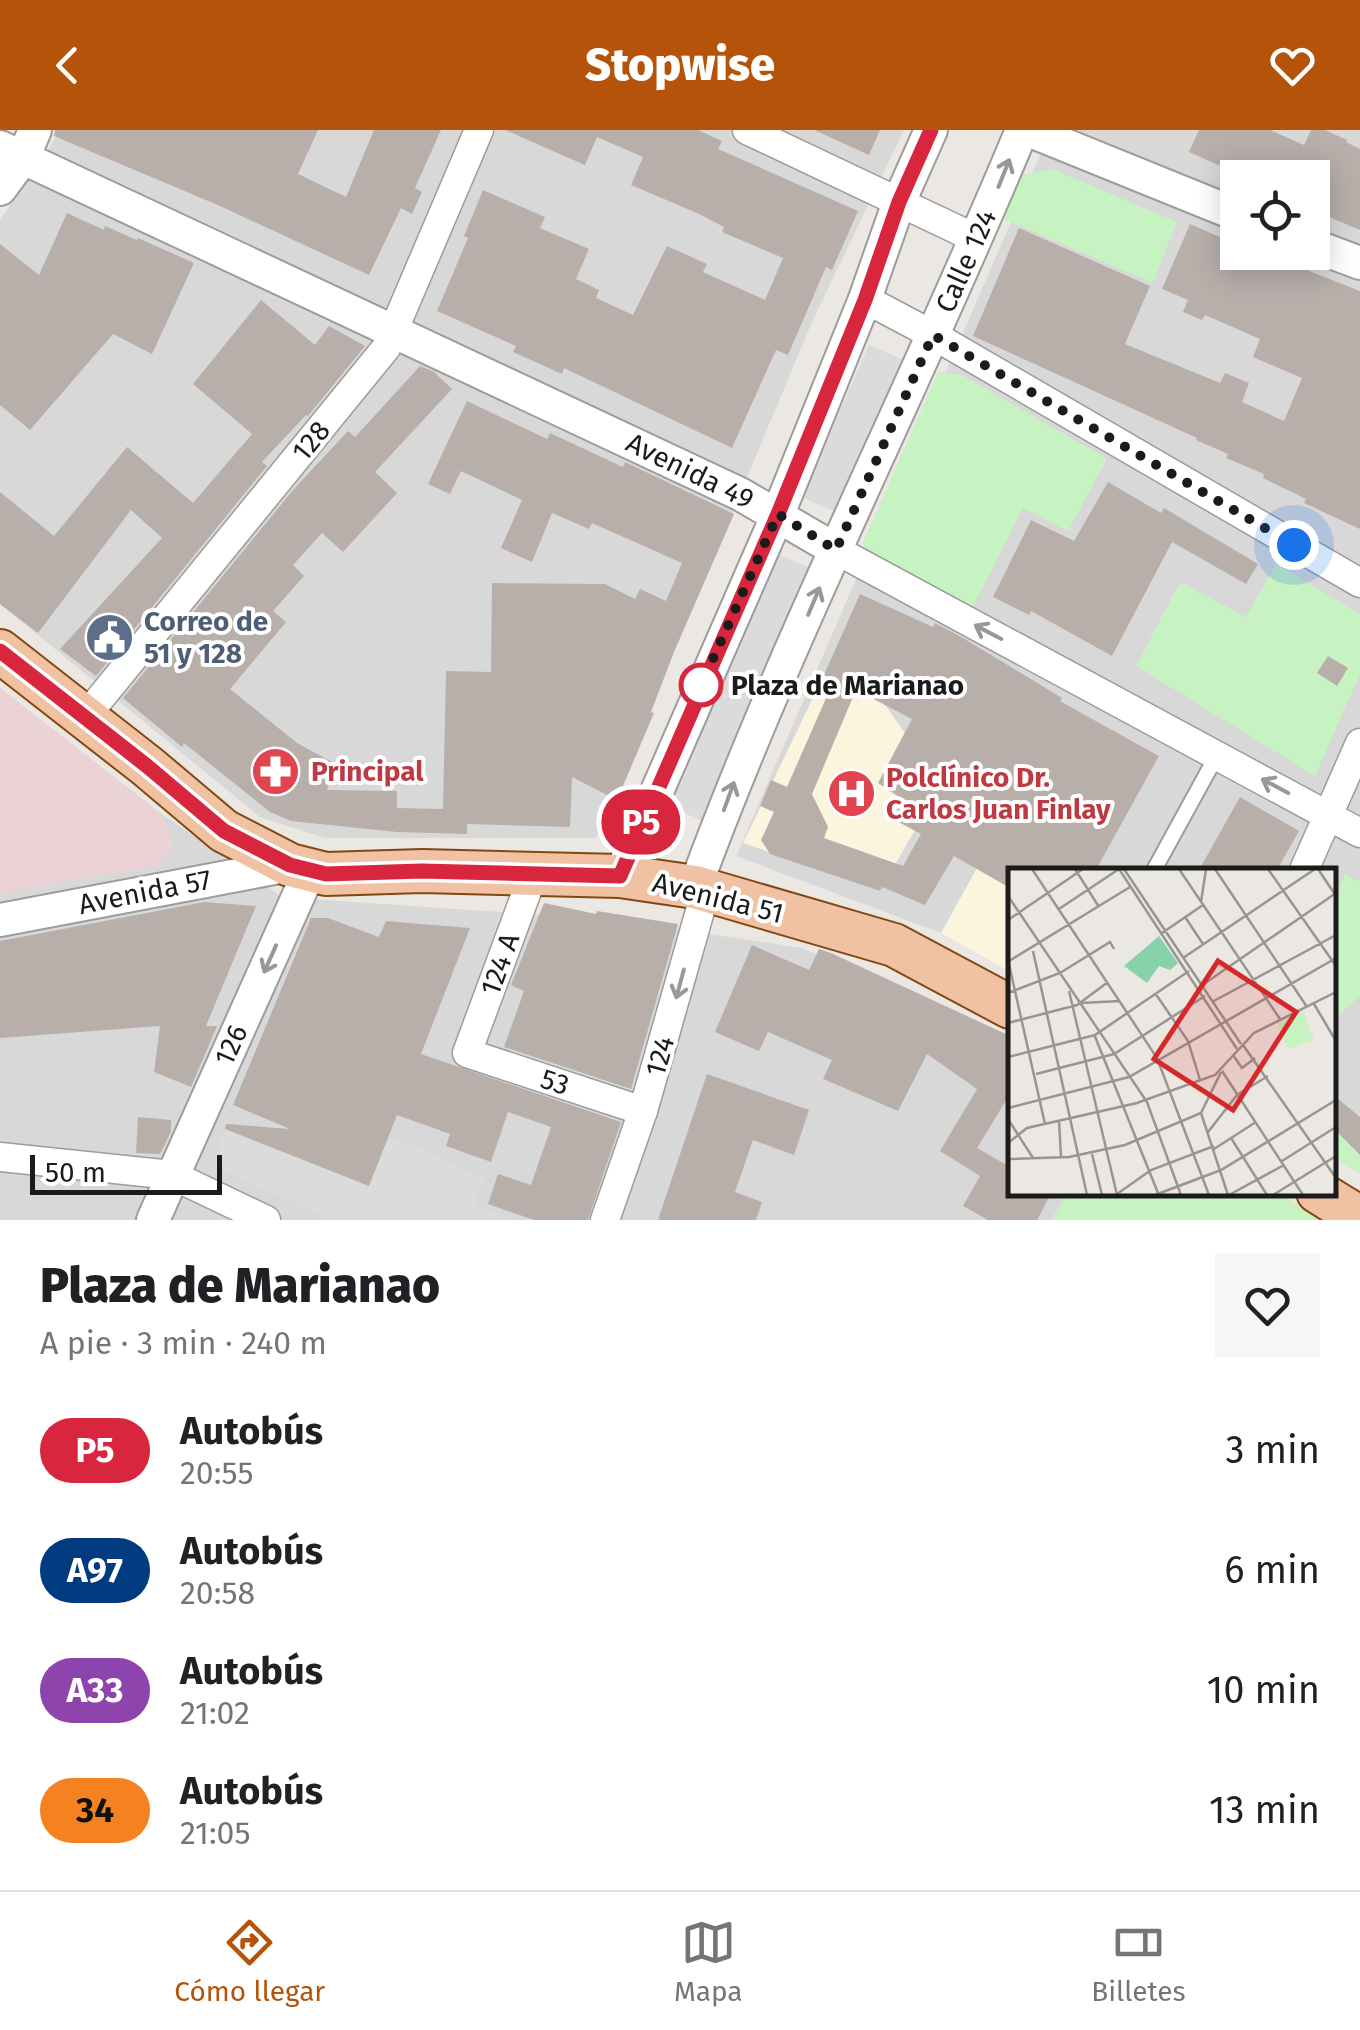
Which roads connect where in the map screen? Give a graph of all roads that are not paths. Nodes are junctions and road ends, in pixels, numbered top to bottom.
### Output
1 (480, 130) edge
2 (748, 130) edge
3 (931, 130) edge
4 (1025, 130) edge
5 (19, 145) edge
6 (0, 189) edge
7 (899, 202) junction
8 (1220, 208) edge
9 (977, 239) junction
10 (1330, 251) edge
11 (1360, 263) edge
12 (865, 300) junction
13 (395, 331) junction
14 (933, 335) junction
15 (778, 514) junction
16 (836, 550) junction
17 (1360, 583) edge
18 (0, 651) edge
19 (86, 717) junction
20 (1360, 743) edge
21 (1217, 755) junction
22 (1329, 815) junction
23 (1360, 833) edge
24 (300, 868) junction
25 (1155, 868) edge
26 (1305, 868) edge
27 (533, 876) junction
28 (620, 876) junction
29 (700, 888) junction
30 (0, 920) edge
31 (1008, 1006) edge
32 (467, 1053) joint
33 (644, 1112) junction
34 (0, 1157) edge
35 (172, 1176) junction
36 (1323, 1195) edge
37 (1360, 1218) edge
38 (154, 1220) edge
39 (266, 1220) edge
40 (605, 1220) edge

1 - 13 street, 128
2 - 7 street
3 - 7 street
4 - 8 street
9 -> 4 street, Calle 124
5 - 6 street
5 - 13 street, Avenida 49
7 - 9 street
7 - 12 street
9 - 14 street, Calle 124
10 - 11 street
12 - 14 street
12 - 15 street
13 - 15 street, Avenida 49
13 - 19 street, 128
14 - 16 street, Calle 124
14 - 17 street
15 - 16 street, Avenida 49
15 - 28 street
21 -> 16 street, Avenida 49
29 -> 16 street, Calle 124
18 - 19 main road, Avenida 51
19 - 24 main road, Avenida 51
20 - 22 street
22 -> 21 street, Avenida 49
21 - 25 lane
22 - 23 street, Avenida 49
22 - 26 street
24 - 27 main road, Avenida 51
24 - 30 street, Avenida 57
24 -> 35 street, 126
27 - 28 main road, Avenida 51
27 - 32 street, 124 A
28 - 29 main road, Avenida 51
29 - 31 main road, Avenida 51
29 -> 33 street, 124
32 - 33 street, 53
33 - 40 street, 124
34 - 35 street
35 - 38 street, 126
35 - 39 street
36 - 37 main road

